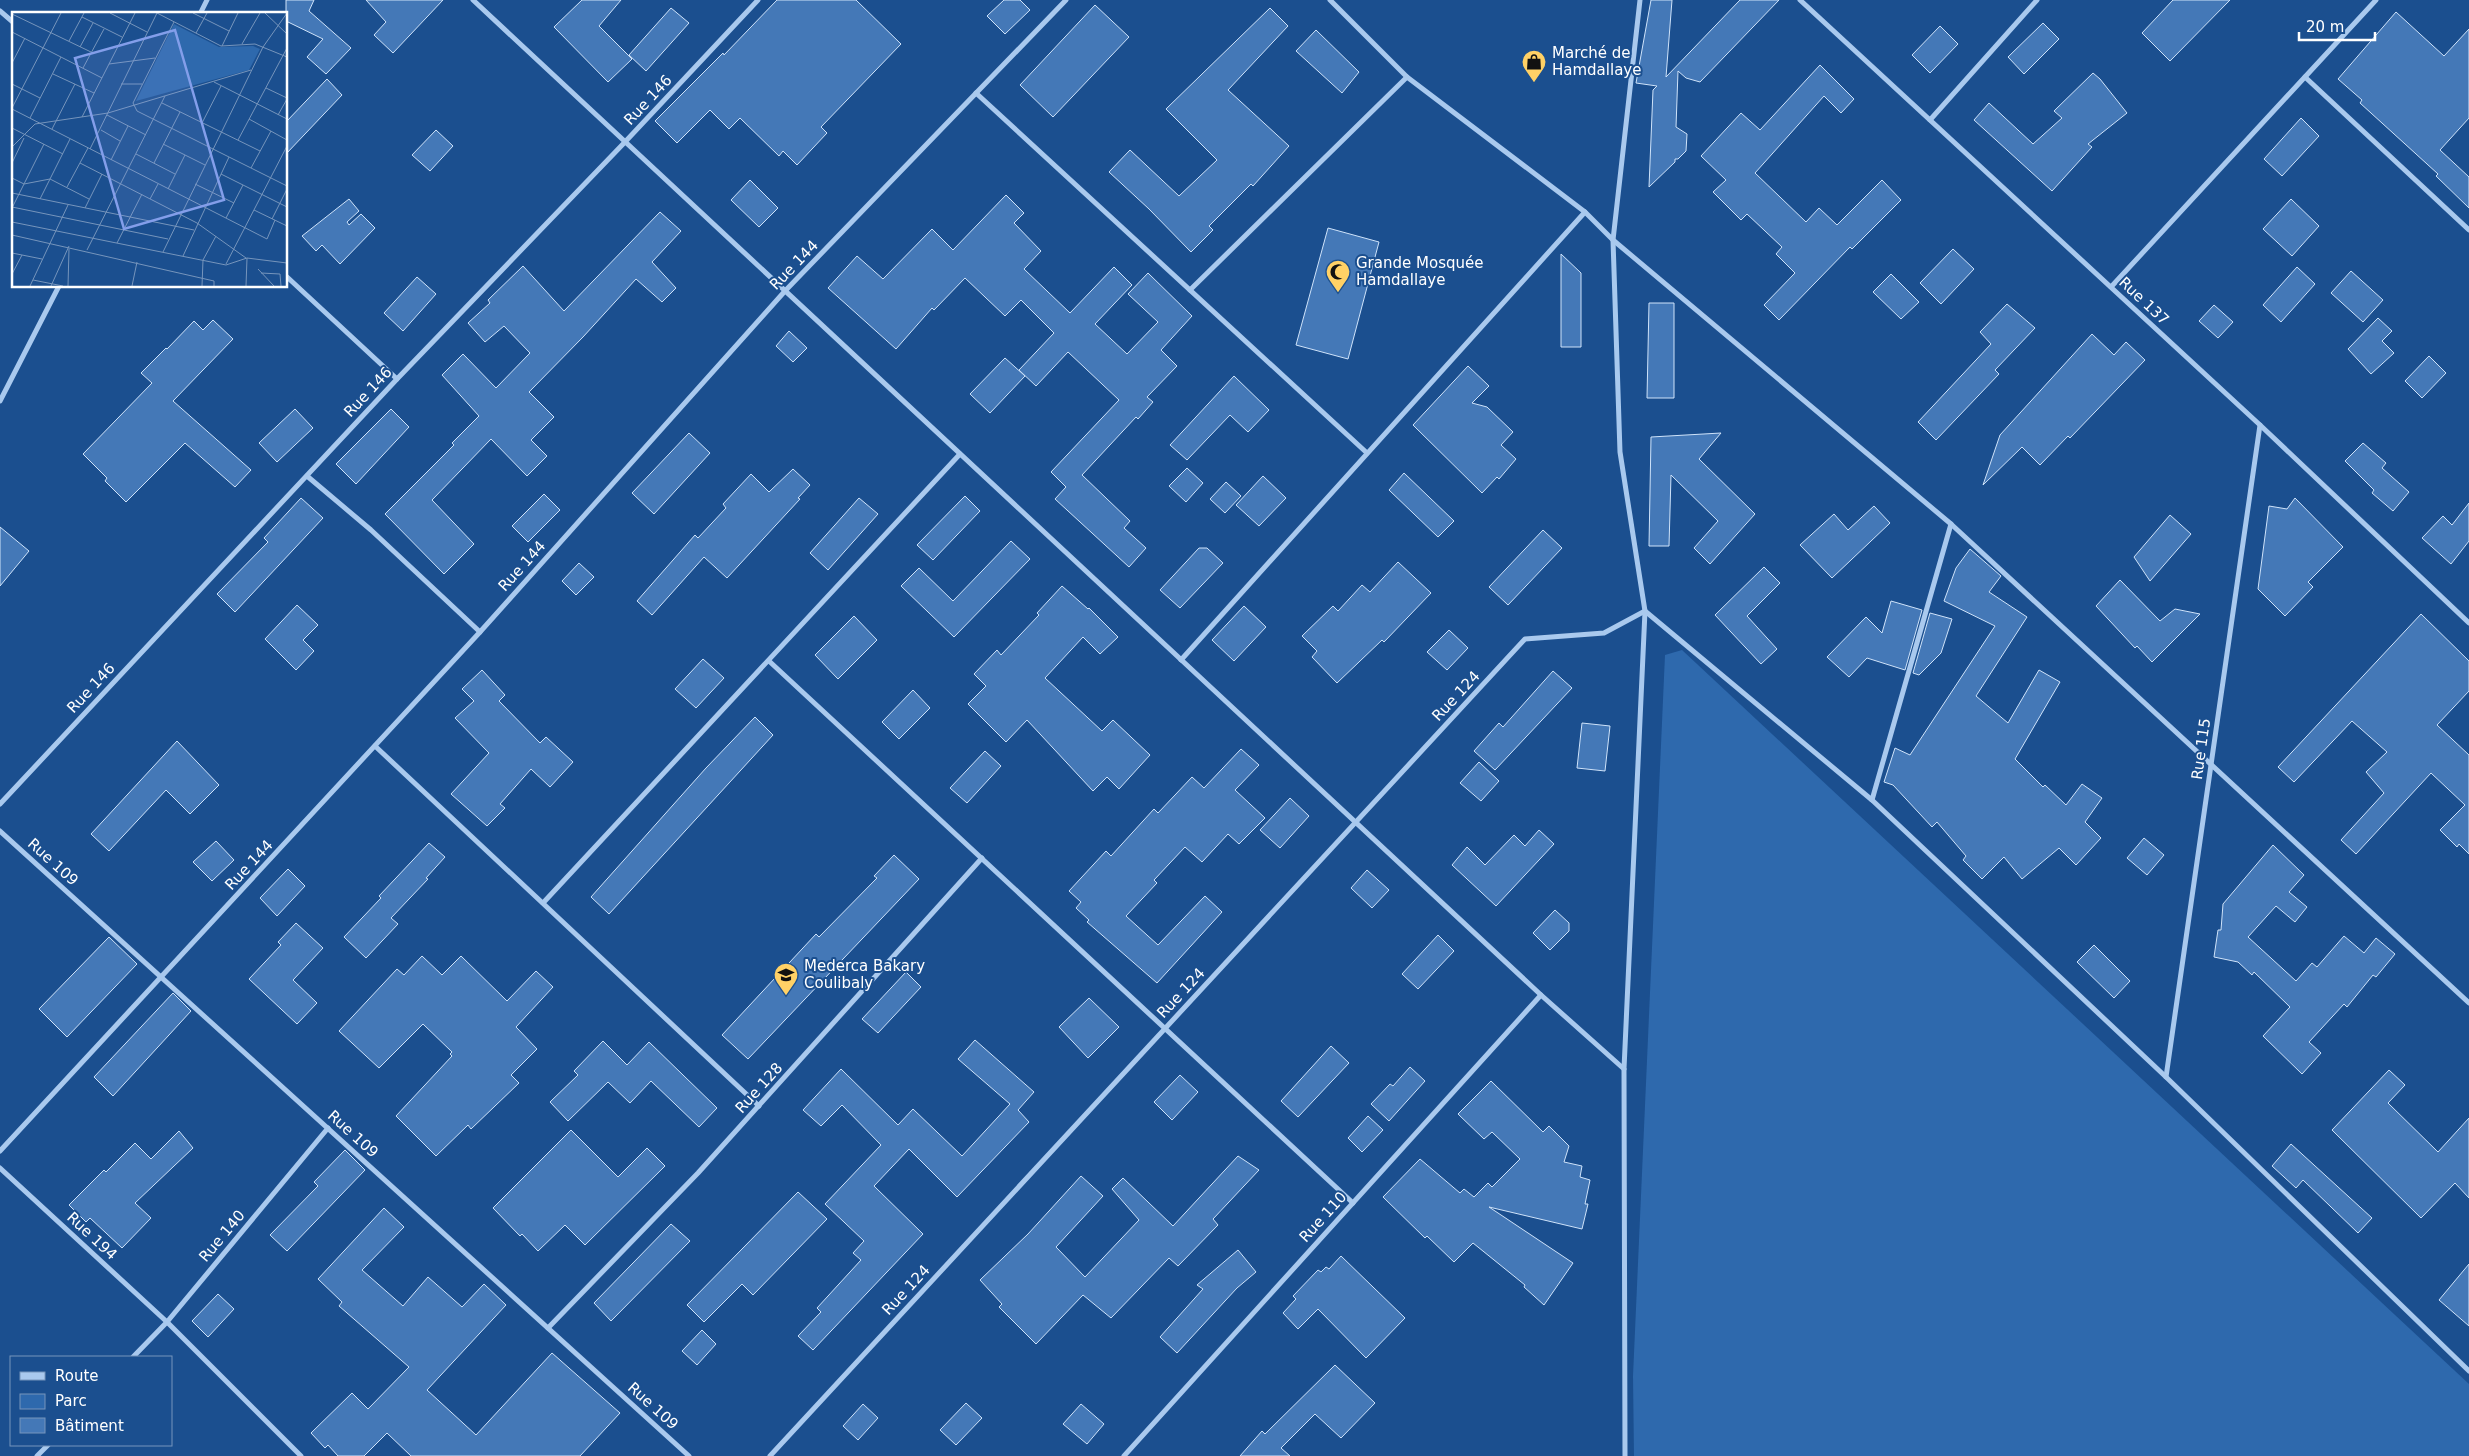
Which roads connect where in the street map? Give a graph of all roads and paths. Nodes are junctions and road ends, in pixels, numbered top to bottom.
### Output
1 (207, 0) edge
2 (473, 0) edge
3 (758, 0) edge
4 (1066, 0) edge
5 (1330, 0) edge
6 (1640, 0) edge
7 (1800, 0) edge
8 (2037, 0) edge
9 (2376, 0) edge
10 (0, 11) edge
11 (201, 12) edge
12 (12, 21) edge
13 (1407, 77) junction
14 (2305, 77) junction
15 (976, 93) junction
16 (1930, 120) junction
17 (626, 142) junction
18 (1585, 212) junction
19 (2469, 230) edge
20 (1613, 240) junction
21 (288, 278) edge
22 (2111, 287) junction
23 (59, 288) edge
24 (1190, 290) junction
25 (786, 291) junction
26 (396, 380) junction
27 (0, 401) edge
28 (2260, 425) junction
29 (1367, 453) junction
30 (960, 454) junction
31 (307, 476) junction
32 (1951, 524) junction
33 (1645, 611) junction
34 (2469, 623) edge
35 (480, 632) junction
36 (1181, 660) junction
37 (769, 661) junction
38 (375, 746) junction
39 (2212, 765) junction
40 (1872, 800) junction
41 (0, 804) edge
42 (1356, 823) junction
43 (0, 831) edge
44 (982, 858) junction
45 (544, 903) junction
46 (162, 978) junction
47 (1541, 995) junction
48 (2469, 1003) edge
49 (1165, 1028) junction
50 (1624, 1068) junction
51 (2166, 1077) junction
52 (759, 1106) junction
53 (328, 1128) junction
54 (0, 1151) edge
55 (0, 1168) edge
56 (1353, 1203) junction
57 (167, 1322) junction
58 (548, 1328) junction
59 (134, 1356) edge
60 (2469, 1371) edge
61 (47, 1446) edge
62 (37, 1456) edge
63 (301, 1456) edge
64 (689, 1456) edge
65 (770, 1456) edge
66 (1124, 1456) edge
67 (1625, 1456) edge

1 - 11 street
2 - 17 street
3 - 17 street, Rue 146
4 - 15 street, Rue 144
5 - 13 street
6 - 20 street
7 - 16 street, Rue 137
8 - 16 street
9 - 14 street
10 - 12 street
13 - 18 street
13 - 24 street
14 - 19 street
14 - 22 street
15 - 24 street
15 - 25 street, Rue 144
16 - 22 street, Rue 137
17 - 25 street
17 - 26 street, Rue 146
18 - 20 street
18 - 29 street
20 - 32 street
20 - 33 street
21 - 26 street
22 - 28 street, Rue 137
23 - 27 street
24 - 29 street
25 - 30 street
25 - 35 street, Rue 144
26 - 31 street, Rue 146
28 - 34 street, Rue 137
28 - 39 street, Rue 115
29 - 36 street
30 - 36 street
30 - 37 street
31 - 35 street
31 - 41 street, Rue 146
32 - 39 street
32 - 40 street
33 - 40 street
33 - 42 street, Rue 124
33 - 50 street
35 - 38 street, Rue 144
36 - 42 street
37 - 44 street
37 - 45 street
38 - 45 street
38 - 46 street, Rue 144
39 - 48 street
39 - 51 street, Rue 115
40 - 51 street
42 - 47 street
42 - 49 street, Rue 124
43 - 46 street, Rue 109
44 - 49 street
44 - 52 street, Rue 128
45 - 52 street
46 - 53 street, Rue 109
46 - 54 street, Rue 144
47 - 50 street
47 - 56 street, Rue 110
49 - 56 street
49 - 65 street, Rue 124
50 - 67 street
51 - 60 street
52 - 58 street, Rue 128
53 - 57 street, Rue 140
53 - 58 street, Rue 109
55 - 57 street, Rue 194
56 - 66 street, Rue 110
57 - 59 street, Rue 140
57 - 63 street, Rue 194
58 - 64 street, Rue 109
61 - 62 street

